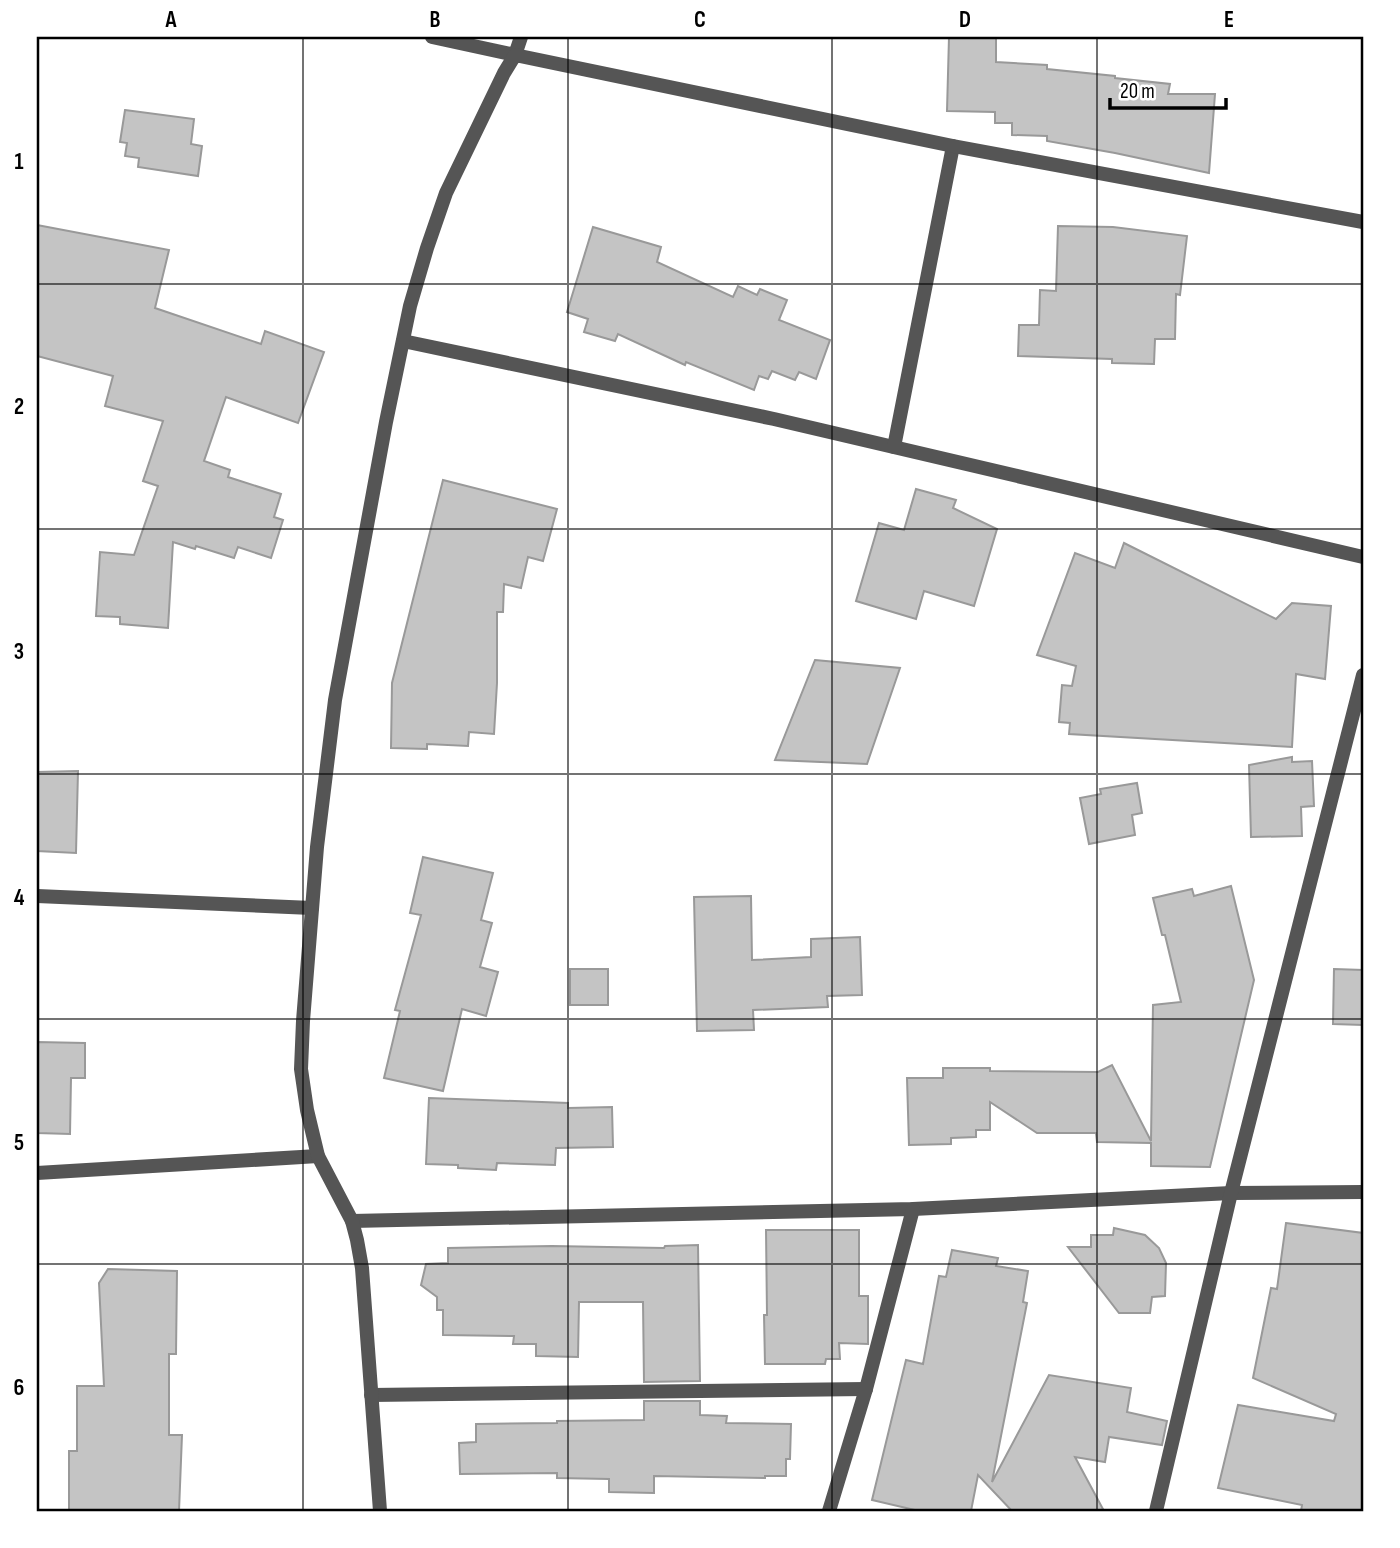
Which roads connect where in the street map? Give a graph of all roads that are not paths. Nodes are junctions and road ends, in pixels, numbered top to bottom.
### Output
1 (432, 37) edge
2 (521, 37) edge
3 (516, 55) junction
4 (953, 146) junction
5 (1363, 222) edge
6 (403, 341) junction
7 (894, 447) junction
8 (1363, 557) edge
9 (1363, 676) edge
10 (37, 896) edge
11 (312, 908) junction
12 (317, 1156) junction
13 (37, 1173) edge
14 (1363, 1192) edge
15 (1231, 1193) junction
16 (913, 1209) junction
17 (352, 1221) junction
18 (866, 1389) junction
19 (371, 1395) junction
20 (380, 1511) edge
21 (830, 1511) edge
22 (1156, 1511) edge

1 - 3 street
2 - 3 street
3 - 4 street
3 - 6 street
4 - 5 street
4 - 7 street
6 - 7 street
6 - 11 street
7 - 8 street
9 - 15 street
10 - 11 street
11 - 12 street
12 - 13 street
12 - 17 street
14 - 15 street
15 - 16 street
15 - 22 street
16 - 17 street
16 - 18 street
17 - 19 street
18 - 19 street
18 - 21 street
19 - 20 street

